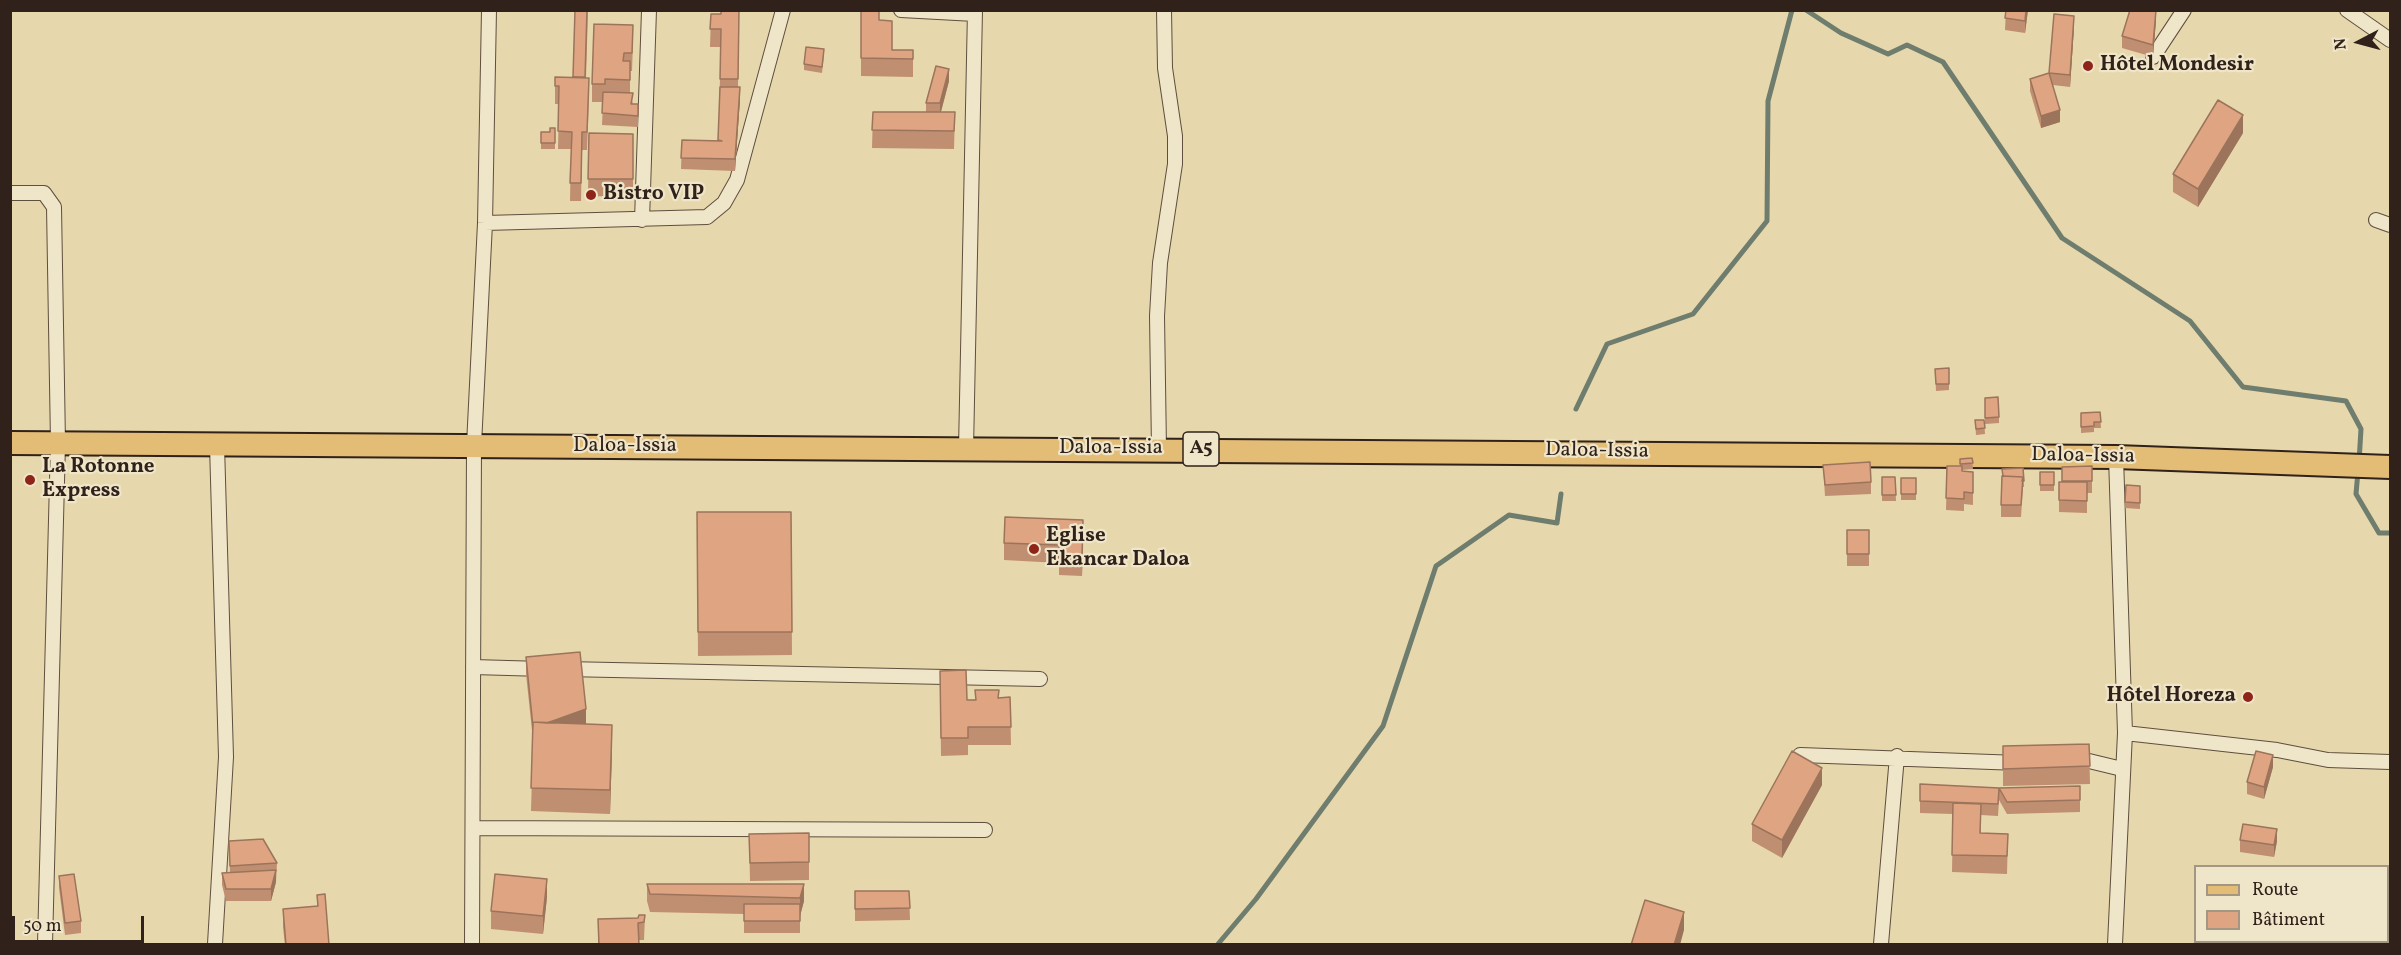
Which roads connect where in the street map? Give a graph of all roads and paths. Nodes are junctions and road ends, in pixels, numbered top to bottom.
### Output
1 (489, 10) edge
2 (649, 10) edge
3 (783, 10) edge
4 (901, 10) edge
5 (1164, 10) edge
6 (2184, 10) edge
7 (2347, 10) edge
8 (975, 12) edge
9 (2391, 40) edge
10 (2153, 57) dead end
11 (10, 193) edge
12 (642, 220) junction
13 (2376, 220) dead end
14 (485, 223) junction
15 (2391, 225) edge
16 (10, 443) edge
17 (57, 443) junction
18 (217, 445) junction
19 (474, 446) junction
20 (966, 449) junction
21 (1159, 449) junction
22 (2116, 457) junction
23 (2391, 466) edge
24 (473, 667) junction
25 (1040, 679) dead end
26 (2125, 733) junction
27 (1800, 755) edge
28 (1896, 756) junction
29 (2057, 762) edge
30 (2391, 762) edge
31 (2035, 763) edge
32 (2122, 769) junction
33 (473, 828) junction
34 (985, 830) dead end
35 (45, 945) edge
36 (215, 945) edge
37 (471, 945) edge
38 (1881, 945) edge
39 (2115, 945) edge

1 - 14 street
2 - 12 street
3 - 12 street
4 - 8 street
5 - 21 street
6 - 10 street
7 - 9 street
8 - 20 street
11 - 17 street
12 - 14 street
13 - 15 street
14 - 19 street
16 - 17 main road, Daloa-Issia / A5
17 - 18 main road, Daloa-Issia / A5
17 - 35 street
18 - 19 main road, Daloa-Issia / A5
18 - 36 street
19 - 20 main road, Daloa-Issia / A5
19 - 24 street
20 - 21 main road, Daloa-Issia / A5
21 - 22 main road, Daloa-Issia / A5
22 - 23 main road, Daloa-Issia / A5
22 - 26 street
24 - 25 street
24 - 33 street
26 - 30 street
26 - 32 street
27 - 28 street
28 - 31 street
28 - 38 street
29 - 32 street
32 - 39 street
33 - 34 street
33 - 37 street

